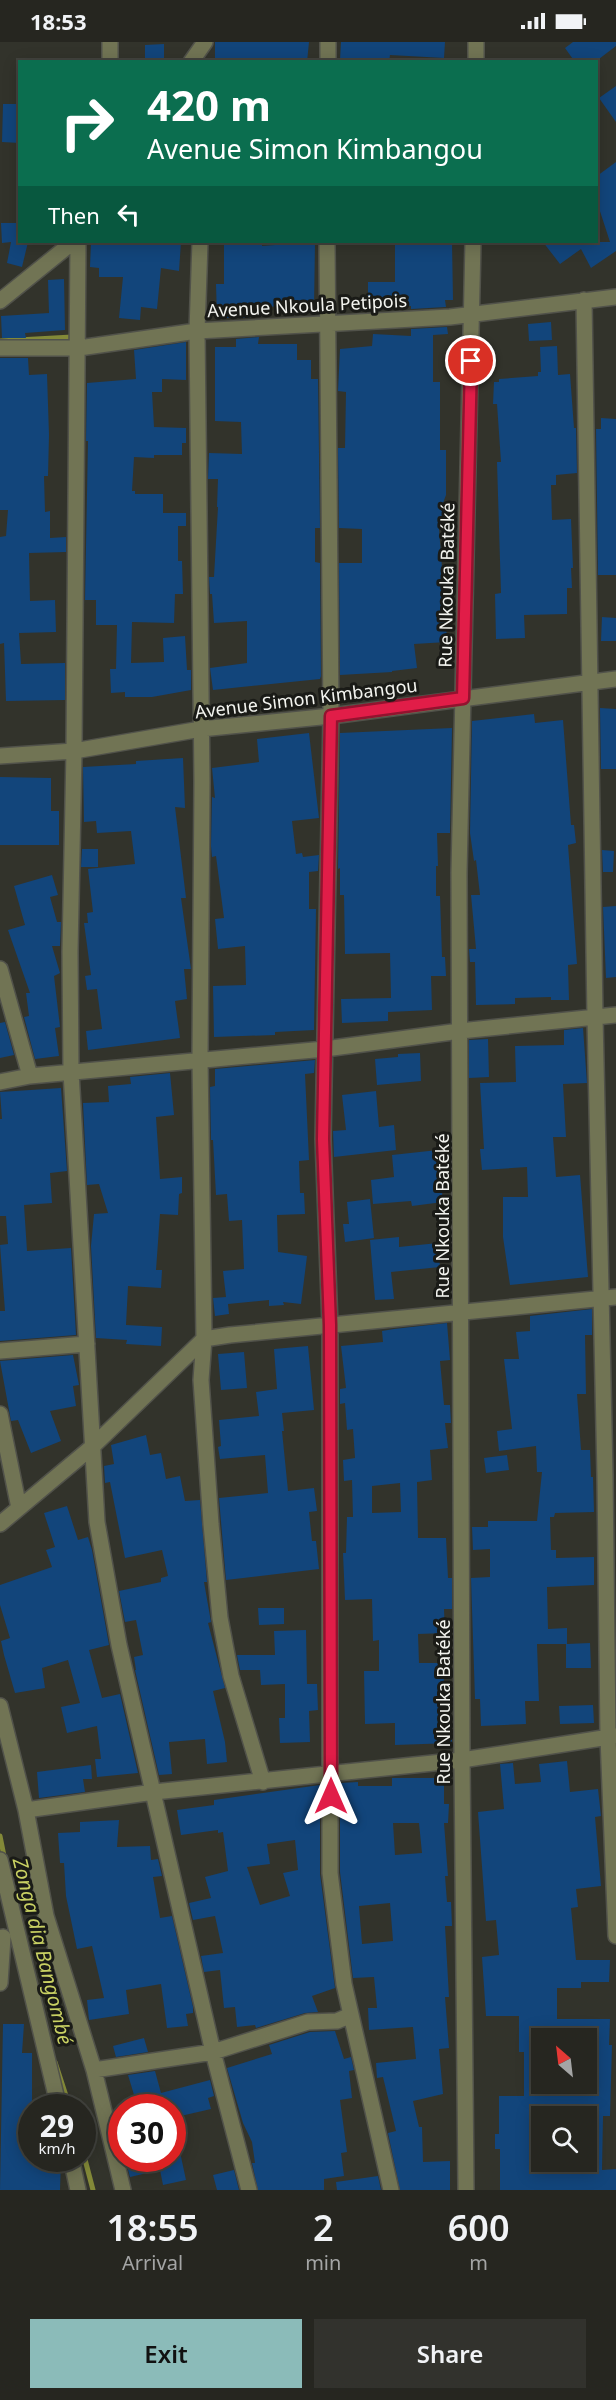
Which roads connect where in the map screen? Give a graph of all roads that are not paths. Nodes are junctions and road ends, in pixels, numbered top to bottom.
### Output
1 (110, 42) edge
2 (328, 42) edge
3 (477, 42) edge
4 (204, 44) edge
5 (110, 60) edge
6 (192, 60) edge
7 (203, 60) edge
8 (328, 60) edge
9 (476, 60) edge
10 (75, 243) edge
11 (76, 243) edge
12 (200, 243) edge
13 (327, 243) edge
14 (472, 243) edge
15 (616, 297) edge
16 (584, 300) junction
17 (0, 301) edge
18 (471, 315) junction
19 (326, 323) junction
20 (197, 331) junction
21 (0, 348) edge
22 (78, 348) junction
23 (616, 679) edge
24 (590, 682) junction
25 (463, 698) junction
26 (331, 716) junction
27 (201, 729) junction
28 (74, 751) junction
29 (0, 756) edge
30 (0, 969) edge
31 (616, 1015) edge
32 (595, 1017) junction
33 (460, 1031) junction
34 (325, 1049) junction
35 (200, 1059) junction
36 (71, 1072) junction
37 (30, 1076) junction
38 (0, 1082) edge
39 (609, 1298) edge
40 (462, 1311) junction
41 (330, 1325) junction
42 (204, 1339) junction
43 (87, 1344) junction
44 (0, 1351) edge
45 (0, 1414) edge
46 (92, 1447) junction
47 (19, 1508) junction
48 (0, 1524) edge
49 (0, 1706) edge
50 (612, 1736) edge
51 (462, 1760) junction
52 (331, 1773) junction
53 (262, 1782) junction
54 (154, 1792) junction
55 (26, 1810) junction
56 (0, 1860) edge
57 (19, 1933) junction
58 (616, 1936) edge
59 (2, 1937) edge
60 (0, 1983) edge
61 (351, 2016) junction
62 (213, 2052) junction
63 (94, 2070) junction
64 (56, 2094) edge
65 (74, 2172) edge
66 (78, 2190) edge
67 (123, 2190) edge
68 (249, 2190) edge
69 (391, 2190) edge
70 (466, 2190) edge

1 - 5 street
2 - 8 street
3 - 9 street
4 - 6 street
4 - 7 street
10 - 17 street
11 - 22 street
12 - 20 street
13 - 19 street
14 - 18 street, Rue Nkouka Batéké
15 - 16 street, Avenue Nkoula Petipois
16 - 18 street, Avenue Nkoula Petipois
16 - 24 street
18 - 19 street, Avenue Nkoula Petipois
18 - 25 street, Rue Nkouka Batéké
19 - 20 street, Avenue Nkoula Petipois
19 - 26 street
20 - 22 street, Avenue Nkoula Petipois
20 - 27 street
21 - 22 street, Avenue Nkoula Petipois
22 - 28 street
23 - 24 street, Avenue Simon Kimbangou
24 - 25 street, Avenue Simon Kimbangou
24 - 32 street
25 - 26 street, Avenue Simon Kimbangou
25 - 33 street, Rue Nkouka Batéké
26 - 27 street, Avenue Simon Kimbangou
26 - 34 street
27 - 28 street, Avenue Simon Kimbangou
27 - 35 street
28 - 29 street, Avenue Simon Kimbangou
28 - 36 street
30 - 37 street
31 - 32 street
32 - 33 street
32 - 39 street
33 - 34 street
33 - 40 street, Rue Nkouka Batéké
34 - 35 street
34 - 41 street
35 - 36 street
35 - 42 street
36 - 37 street
36 - 43 street
37 - 38 street
39 - 40 street
39 - 50 street
40 - 41 street
40 - 51 street, Rue Nkouka Batéké
41 - 42 street
41 - 52 street
42 - 46 street
42 - 53 street
43 - 44 street
43 - 46 street
45 - 47 street
46 - 47 street
46 - 54 street
47 - 48 street
49 - 55 street
50 - 51 street
50 - 58 street
51 - 52 street
51 - 70 street, Rue Nkouka Batéké
52 - 53 street
52 - 61 street
53 - 54 street
54 - 55 street
54 - 62 street
55 - 63 street
56 - 57 street
57 - 59 street
57 - 64 street
59 - 60 street
61 - 62 street
61 - 69 street
62 - 63 street
62 - 68 street
63 - 67 street
65 - 66 street

